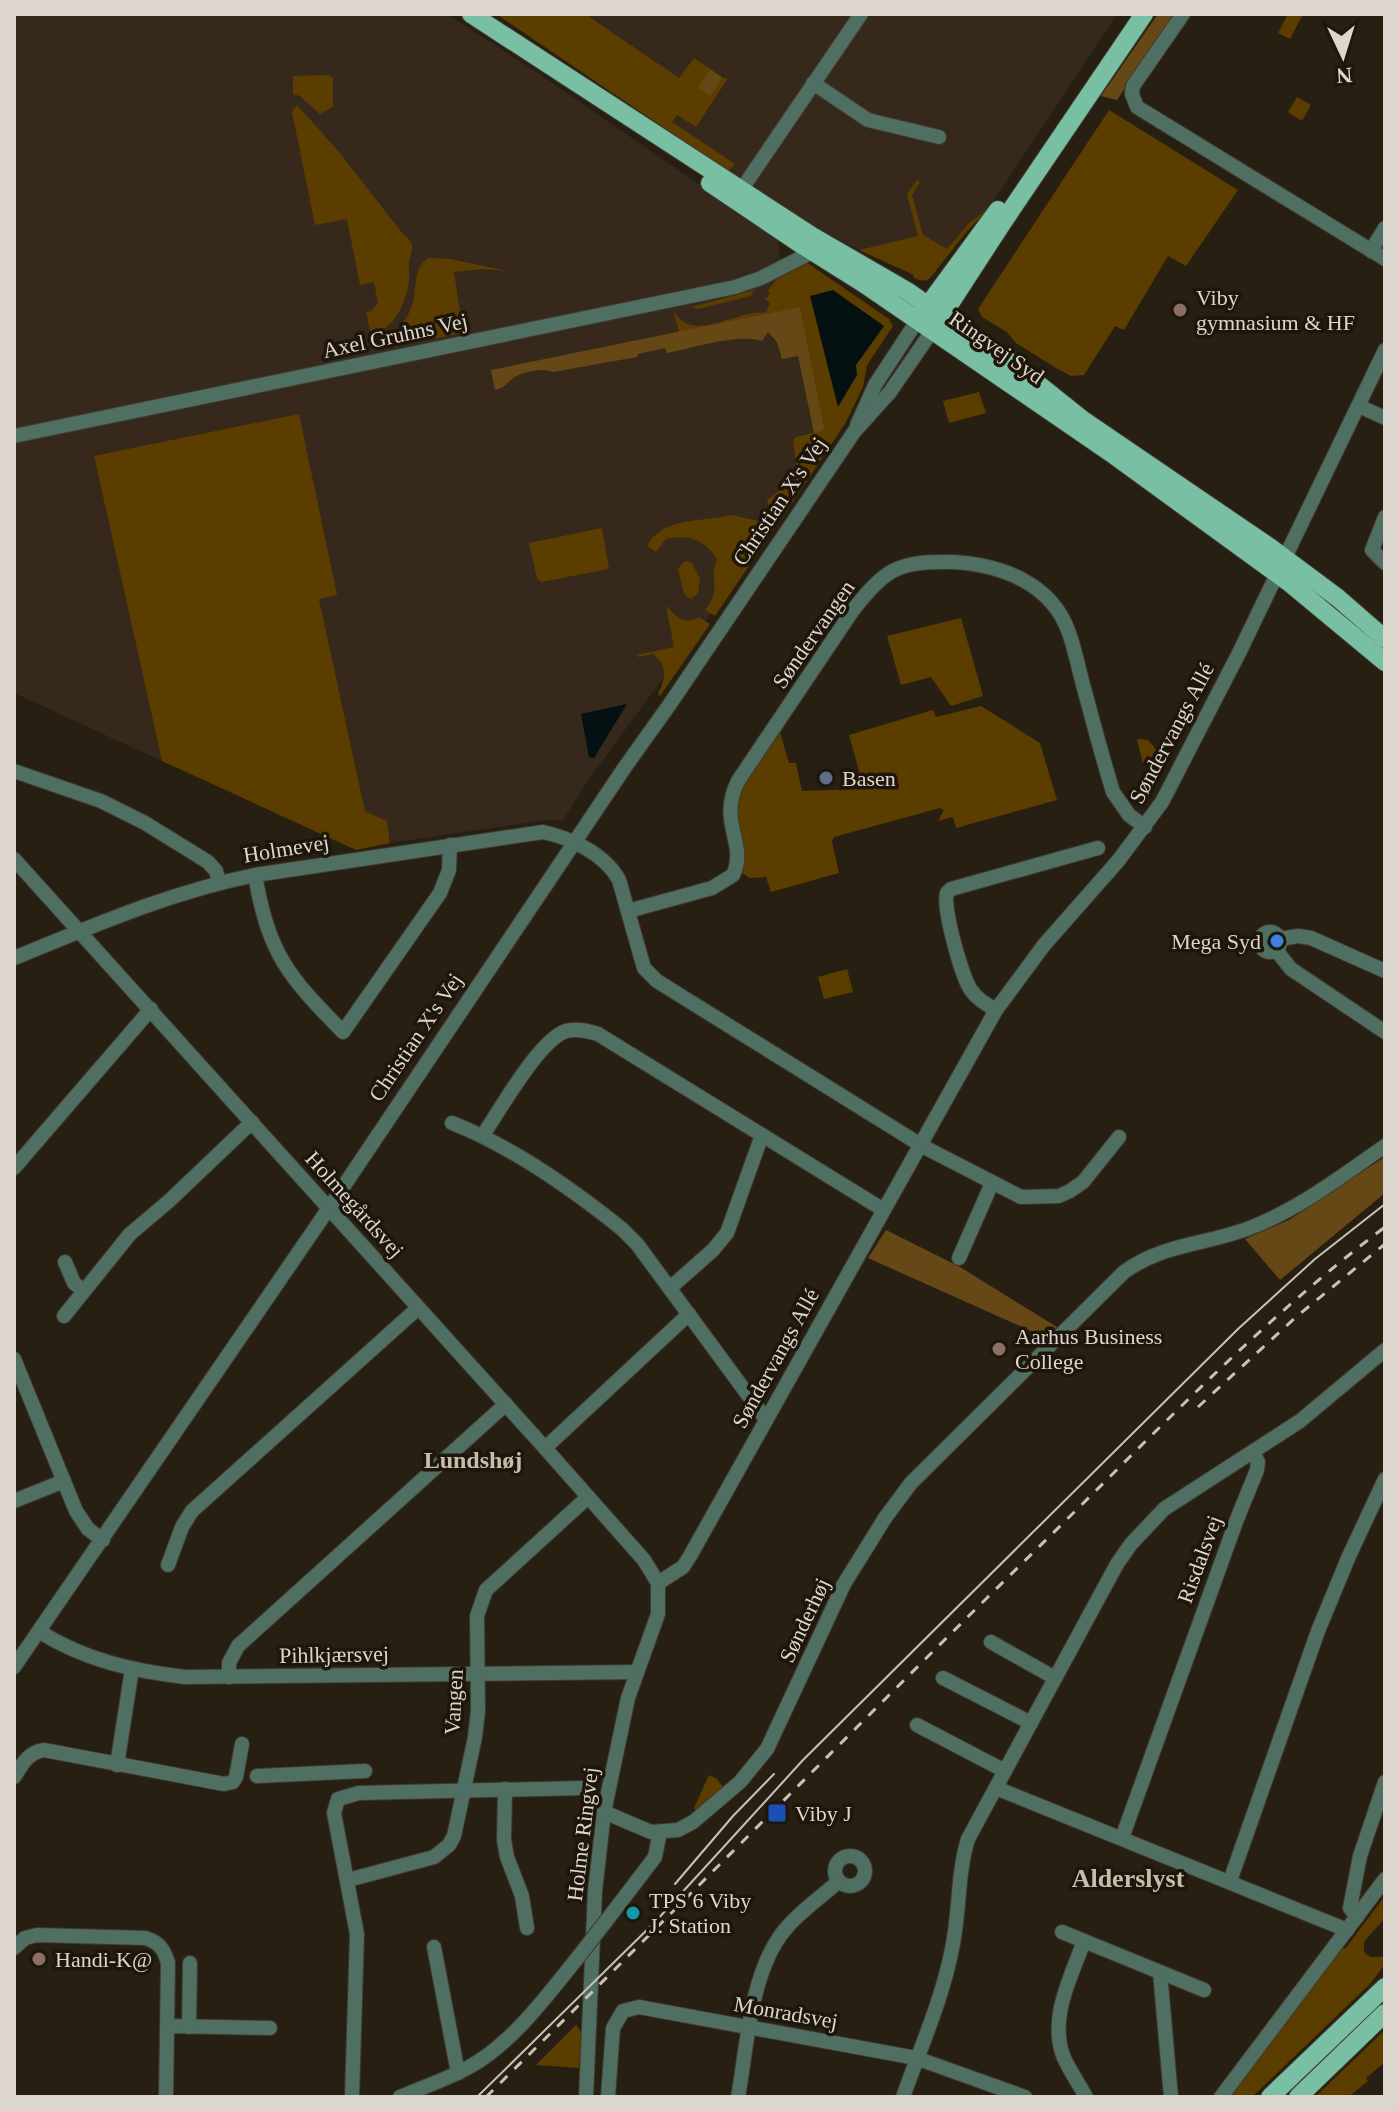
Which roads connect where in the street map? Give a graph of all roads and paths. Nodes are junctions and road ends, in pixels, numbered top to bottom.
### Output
1 (471, 14) edge
2 (861, 14) edge
3 (1132, 14) edge
4 (1144, 14) edge
5 (1183, 14) edge
6 (813, 83) junction
7 (939, 137) dead end
8 (738, 194) junction
9 (1385, 228) edge
10 (805, 248) junction
11 (1371, 251) junction
12 (1385, 259) edge
13 (864, 265) junction
14 (930, 318) junction
15 (1385, 350) edge
16 (1359, 406) junction
17 (1385, 418) edge
18 (14, 436) edge
19 (1385, 517) edge
20 (1385, 563) edge
21 (1281, 566) junction
22 (1385, 639) edge
23 (1385, 662) edge
24 (14, 771) edge
25 (1145, 827) junction
26 (450, 845) junction
27 (574, 845) junction
28 (1098, 848) dead end
29 (14, 859) edge
30 (255, 875) junction
31 (219, 882) junction
32 (628, 911) junction
33 (78, 932) junction
34 (14, 958) edge
35 (1385, 971) edge
36 (151, 1009) junction
37 (996, 1010) junction
38 (1385, 1032) edge
39 (252, 1122) junction
40 (452, 1123) dead end
41 (483, 1135) junction
42 (762, 1135) junction
43 (1385, 1135) edge
44 (1119, 1137) dead end
45 (920, 1144) junction
46 (1385, 1146) edge
47 (1363, 1161) junction
48 (14, 1168) edge
49 (992, 1183) junction
50 (329, 1208) junction
51 (882, 1209) junction
52 (959, 1258) dead end
53 (65, 1262) dead end
54 (670, 1288) junction
55 (84, 1291) junction
56 (418, 1308) junction
57 (689, 1314) junction
58 (64, 1316) dead end
59 (1383, 1356) edge
60 (15, 1364) edge
61 (506, 1404) junction
62 (765, 1418) junction
63 (545, 1448) junction
64 (1253, 1452) junction
65 (1385, 1479) edge
66 (64, 1481) junction
67 (588, 1497) junction
68 (14, 1501) edge
69 (103, 1540) junction
70 (168, 1565) dead end
71 (658, 1583) junction
72 (40, 1632) junction
73 (991, 1642) dead end
74 (14, 1667) edge
75 (132, 1669) junction
76 (637, 1672) junction
77 (478, 1673) junction
78 (229, 1677) junction
79 (943, 1678) dead end
80 (1055, 1678) junction
81 (1031, 1723) junction
82 (917, 1725) dead end
83 (242, 1744) dead end
84 (117, 1765) junction
85 (365, 1771) dead end
86 (1005, 1771) junction
87 (333, 1772) junction
88 (257, 1776) dead end
89 (14, 1777) edge
90 (1385, 1782) edge
91 (581, 1788) dead end
92 (996, 1788) junction
93 (465, 1789) junction
94 (505, 1789) junction
95 (338, 1799) junction
96 (604, 1812) junction
97 (660, 1832) junction
98 (1122, 1838) junction
99 (1385, 1879) edge
100 (348, 1880) junction
101 (839, 1881) dead end
102 (1230, 1881) junction
103 (1357, 1917) junction
104 (527, 1928) dead end
105 (1347, 1930) junction
106 (1062, 1932) dead end
107 (1084, 1941) junction
108 (434, 1947) dead end
109 (14, 1948) edge
110 (190, 1963) dead end
111 (1160, 1972) junction
112 (1385, 1987) edge
113 (1204, 1990) dead end
114 (1385, 2013) edge
115 (167, 2026) junction
116 (189, 2027) junction
117 (750, 2027) junction
118 (270, 2028) dead end
119 (916, 2058) junction
120 (458, 2073) junction
121 (166, 2097) edge
122 (352, 2097) edge
123 (400, 2097) edge
124 (586, 2097) edge
125 (608, 2097) edge
126 (738, 2097) edge
127 (903, 2097) edge
128 (1025, 2097) edge
129 (1086, 2097) edge
130 (1171, 2097) edge
131 (1221, 2097) edge
132 (1270, 2097) edge
133 (1298, 2097) edge

1 - 8 main road, Ringvej Syd
2 - 6 street
3 - 14 main road, Christian X's Vej
4 - 14 main road, Christian X's Vej
5 - 11 street
6 - 7 street
6 - 8 street
8 - 10 main road, Ringvej Syd
8 - 13 main road, Ringvej Syd
9 - 11 street
10 - 13 main road
10 - 14 main road, Ringvej Syd
10 - 18 street, Axel Gruhns Vej
11 - 12 street
13 - 14 main road, Ringvej Syd
14 - 21 main road, Ringvej Syd
14 - 27 street, Christian X's Vej
15 - 16 street, Søndervangs Allé
16 - 17 street
16 - 21 street, Søndervangs Allé
19 - 20 street
21 - 22 main road, Ringvej Syd
21 - 23 main road, Ringvej Syd
21 - 25 street, Søndervangs Allé
24 - 31 street
25 - 32 street, Søndervangen
25 - 37 street, Søndervangs Allé
26 - 27 street, Holmevej
26 - 30 street, Holmevej
26 - 30 street
27 - 32 street
27 - 50 street, Christian X's Vej
28 - 37 street
29 - 33 street, Holmegårdsvej
30 - 31 street, Holmevej
31 - 33 street, Holmevej
32 - 45 street
33 - 34 street, Holmevej
33 - 36 street, Holmegårdsvej
35 - 38 street
36 - 39 street, Holmegårdsvej
36 - 48 street
37 - 45 street, Søndervangs Allé
39 - 50 street, Holmegårdsvej
39 - 55 street
40 - 41 street
41 - 42 street
41 - 54 street
42 - 51 street
42 - 54 street
43 - 47 street
44 - 49 street
45 - 49 street
45 - 51 street, Søndervangs Allé
46 - 47 street
47 - 97 street, Sønderhøj
49 - 52 street
50 - 56 street, Holmegårdsvej
50 - 69 street, Christian X's Vej
51 - 62 street, Søndervangs Allé
53 - 55 street
54 - 57 street
55 - 58 street
56 - 61 street, Holmegårdsvej
56 - 70 street
57 - 62 street
57 - 63 street
59 - 64 street
60 - 66 street
61 - 63 street, Holmegårdsvej
61 - 78 street
62 - 71 street, Søndervangs Allé
63 - 67 street, Holmegårdsvej
64 - 80 street
64 - 98 street, Risdalsvej
65 - 102 street
66 - 68 street
66 - 69 street
67 - 71 street, Holmegårdsvej
67 - 77 street, Vangen
69 - 72 street, Christian X's Vej
71 - 76 street, Holme Ringvej
72 - 74 street, Christian X's Vej
72 - 75 street, Pihlkjærsvej
73 - 80 street
75 - 78 street, Pihlkjærsvej
75 - 84 street
76 - 77 street, Pihlkjærsvej
76 - 96 street, Holme Ringvej
77 - 78 street, Pihlkjærsvej
77 - 93 street, Vangen
79 - 81 street
80 - 81 street
81 - 86 street
82 - 86 street
83 - 84 street
84 - 89 street
85 - 87 street
86 - 92 street
87 - 88 street
87 - 95 street
90 - 103 street
91 - 94 street
92 - 98 street
92 - 119 street
93 - 94 street
93 - 95 street
93 - 100 street, Vangen
94 - 104 street
95 - 100 street
96 - 97 street
96 - 124 street, Holme Ringvej
97 - 120 street, bridge
98 - 102 street
99 - 103 street
100 - 122 street
101 - 117 street
102 - 105 street
103 - 105 street
105 - 131 street
106 - 107 street
107 - 111 street
107 - 129 street
108 - 120 street
109 - 115 street
110 - 116 street
111 - 113 street
111 - 130 street
112 - 132 main road
114 - 133 main road
115 - 116 street
115 - 121 street
116 - 118 street
117 - 119 street, Monradsvej
117 - 125 street, Monradsvej
117 - 126 street
119 - 127 street
119 - 128 street, Monradsvej
120 - 123 street

